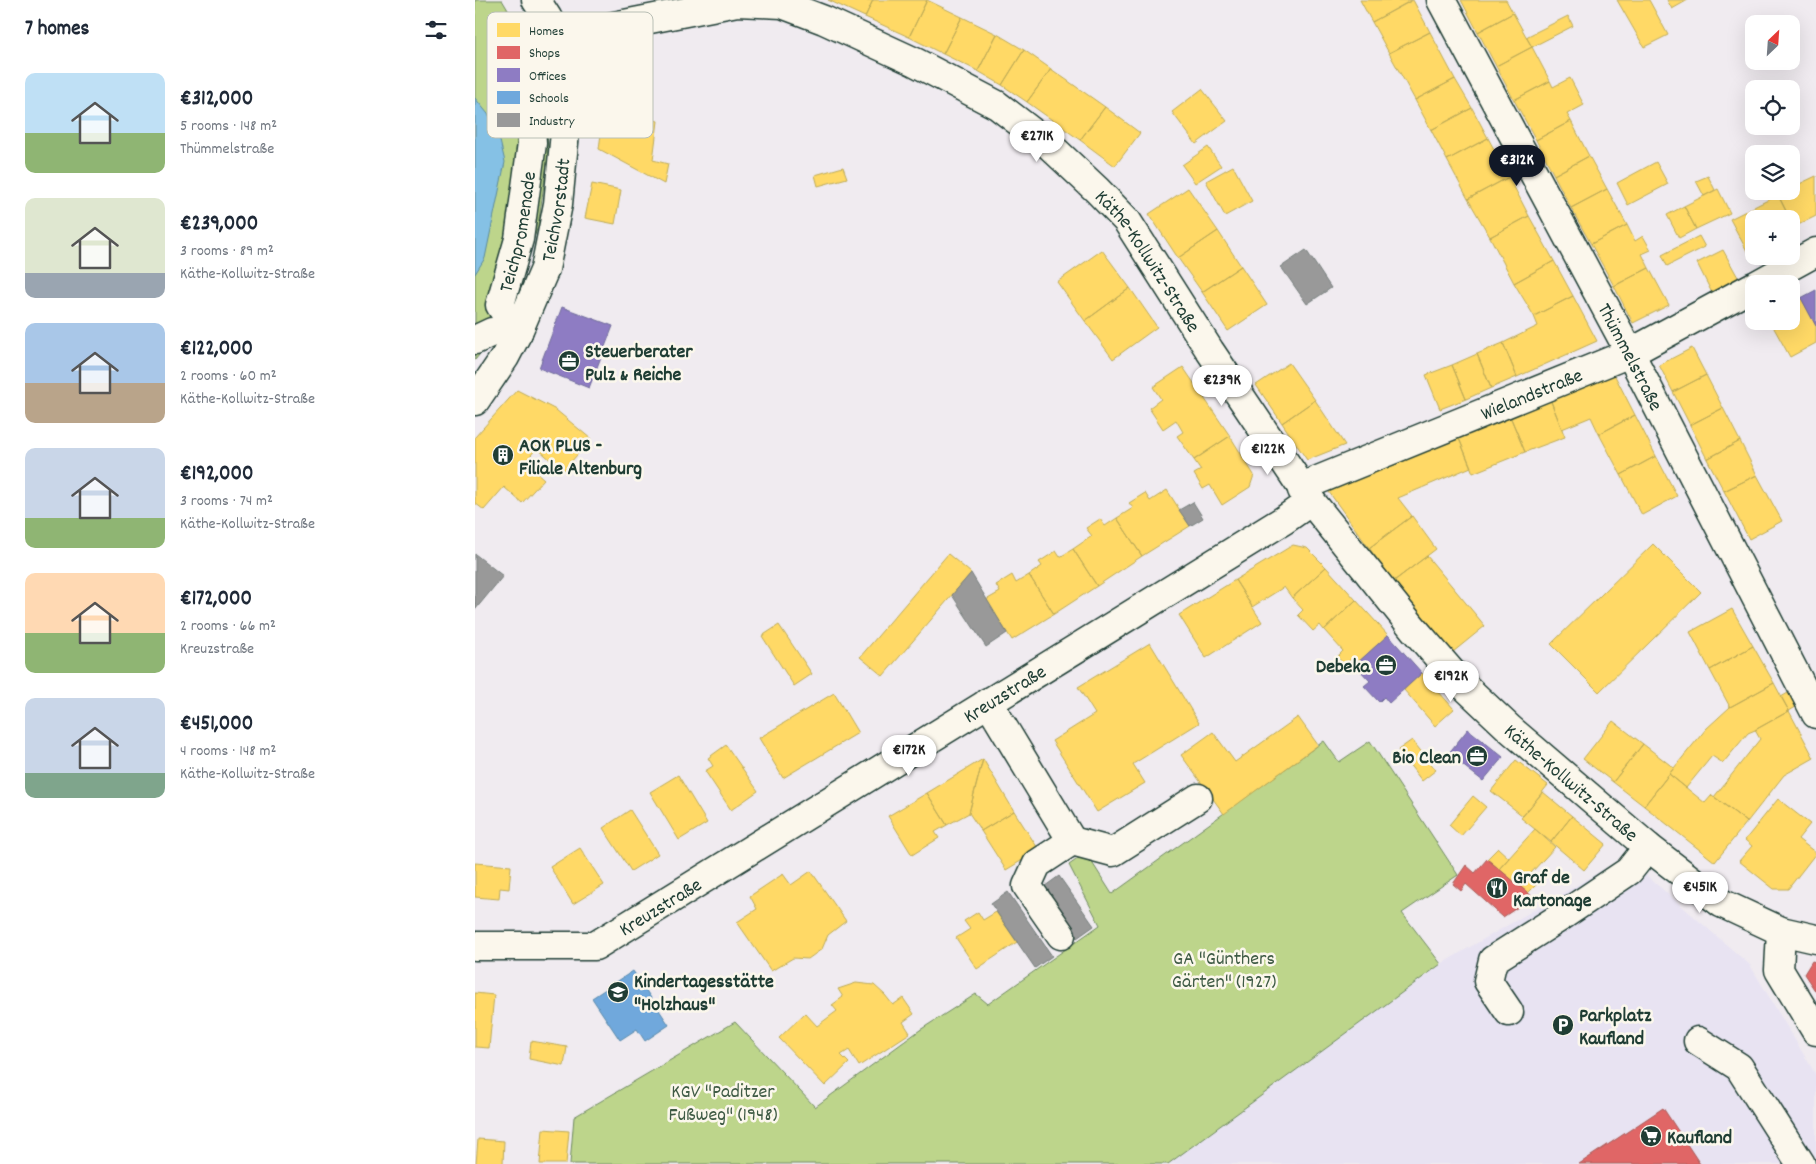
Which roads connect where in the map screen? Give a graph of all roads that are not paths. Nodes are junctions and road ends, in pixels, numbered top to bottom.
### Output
1 (536, 0) edge
2 (1441, 0) edge
3 (737, 1) edge
4 (544, 12) edge
5 (653, 18) edge
6 (531, 138) edge
7 (564, 138) edge
8 (1816, 252) edge
9 (1774, 275) edge
10 (1745, 291) edge
11 (518, 332) junction
12 (475, 340) edge
13 (1630, 353) junction
14 (475, 401) edge
15 (1307, 495) junction
16 (988, 702) junction
17 (1816, 714) edge
18 (1198, 798) dead end
19 (1072, 841) junction
20 (1649, 847) junction
21 (1781, 931) junction
22 (1061, 935) dead end
23 (1816, 939) edge
24 (475, 946) edge
25 (1509, 1012) dead end
26 (1816, 1031) edge
27 (1698, 1041) dead end
28 (1801, 1164) edge

1 - 4 street, Teichvorstadt
2 - 13 street, Thümmelstraße
3 - 5 street, Käthe-Kollwitz-Straße
3 - 15 street, Käthe-Kollwitz-Straße
6 - 11 street, Teichpromenade
7 - 11 street, Teichvorstadt
8 - 9 street
10 - 13 street, Wielandstraße
11 - 12 street
11 - 14 street, Teichvorstadt
13 - 15 street, Wielandstraße
13 - 17 street, Thümmelstraße
15 - 16 street, Kreuzstraße
15 - 20 street, Käthe-Kollwitz-Straße
16 - 19 street
16 - 24 street, Kreuzstraße
18 - 19 street
19 - 22 street
20 - 21 street, Käthe-Kollwitz-Straße
20 - 25 street
21 - 23 street, Käthe-Kollwitz-Straße
21 - 26 street
27 - 28 street

